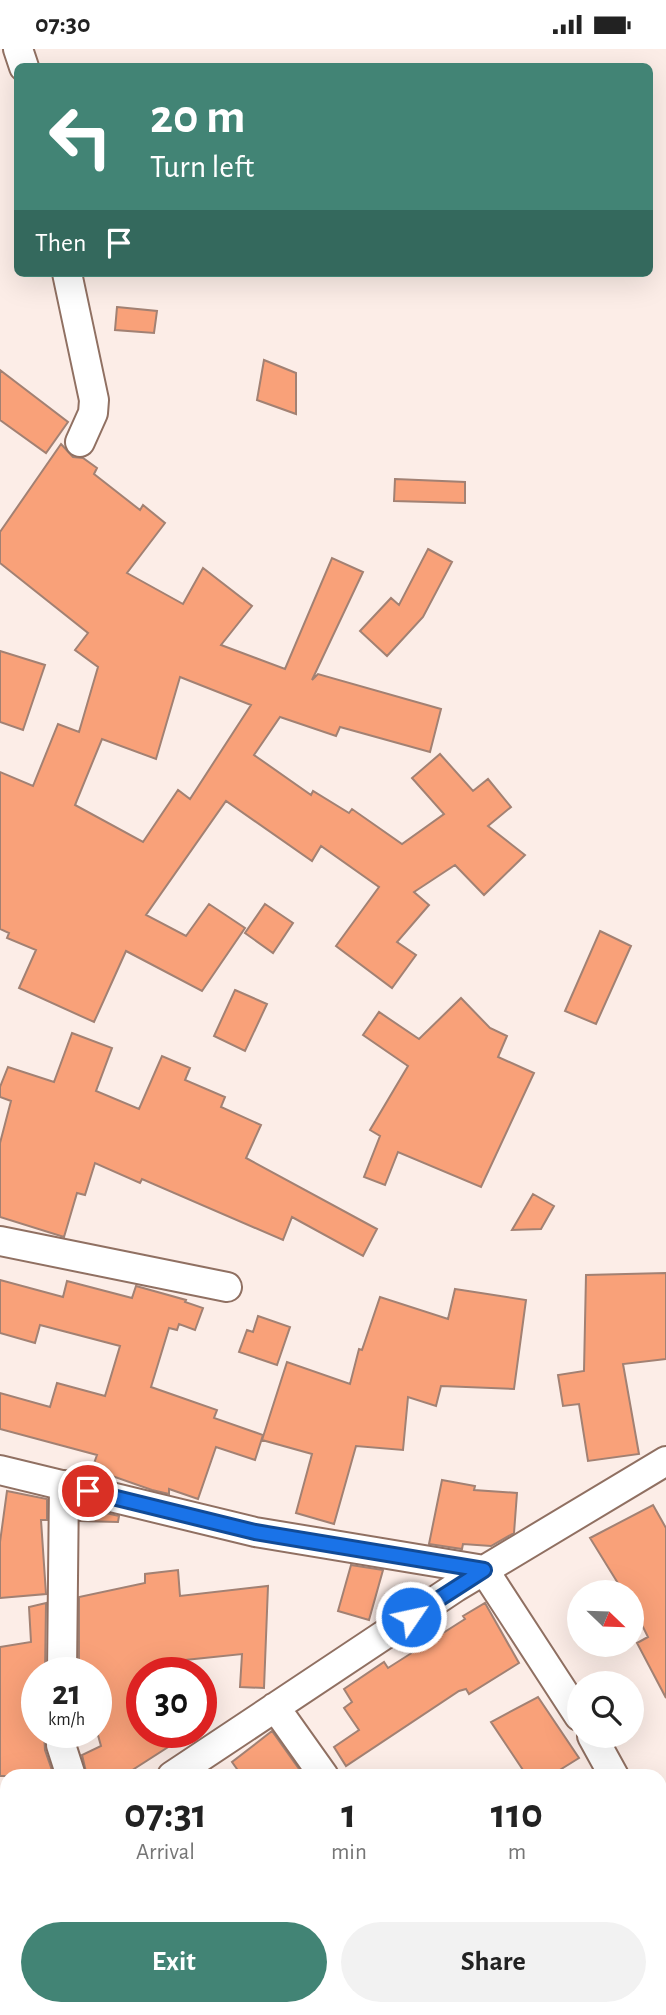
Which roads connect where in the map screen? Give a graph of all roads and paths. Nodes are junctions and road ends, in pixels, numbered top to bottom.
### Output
1 (68, 277) edge
2 (80, 442) dead end
3 (0, 1241) edge
4 (227, 1287) dead end
5 (666, 1461) edge
6 (0, 1470) edge
7 (64, 1485) junction
8 (484, 1570) junction
9 (62, 1657) edge
10 (567, 1698) edge
11 (275, 1707) junction
12 (62, 1748) edge
13 (599, 1748) edge
14 (69, 1769) edge
15 (182, 1769) edge
16 (319, 1769) edge
17 (610, 1769) edge

1 - 2 street
3 - 4 street
5 - 8 street
6 - 7 street
7 - 8 street
7 - 9 street
8 - 10 street
8 - 11 street
11 - 15 street
11 - 16 street
12 - 14 street
13 - 17 street

